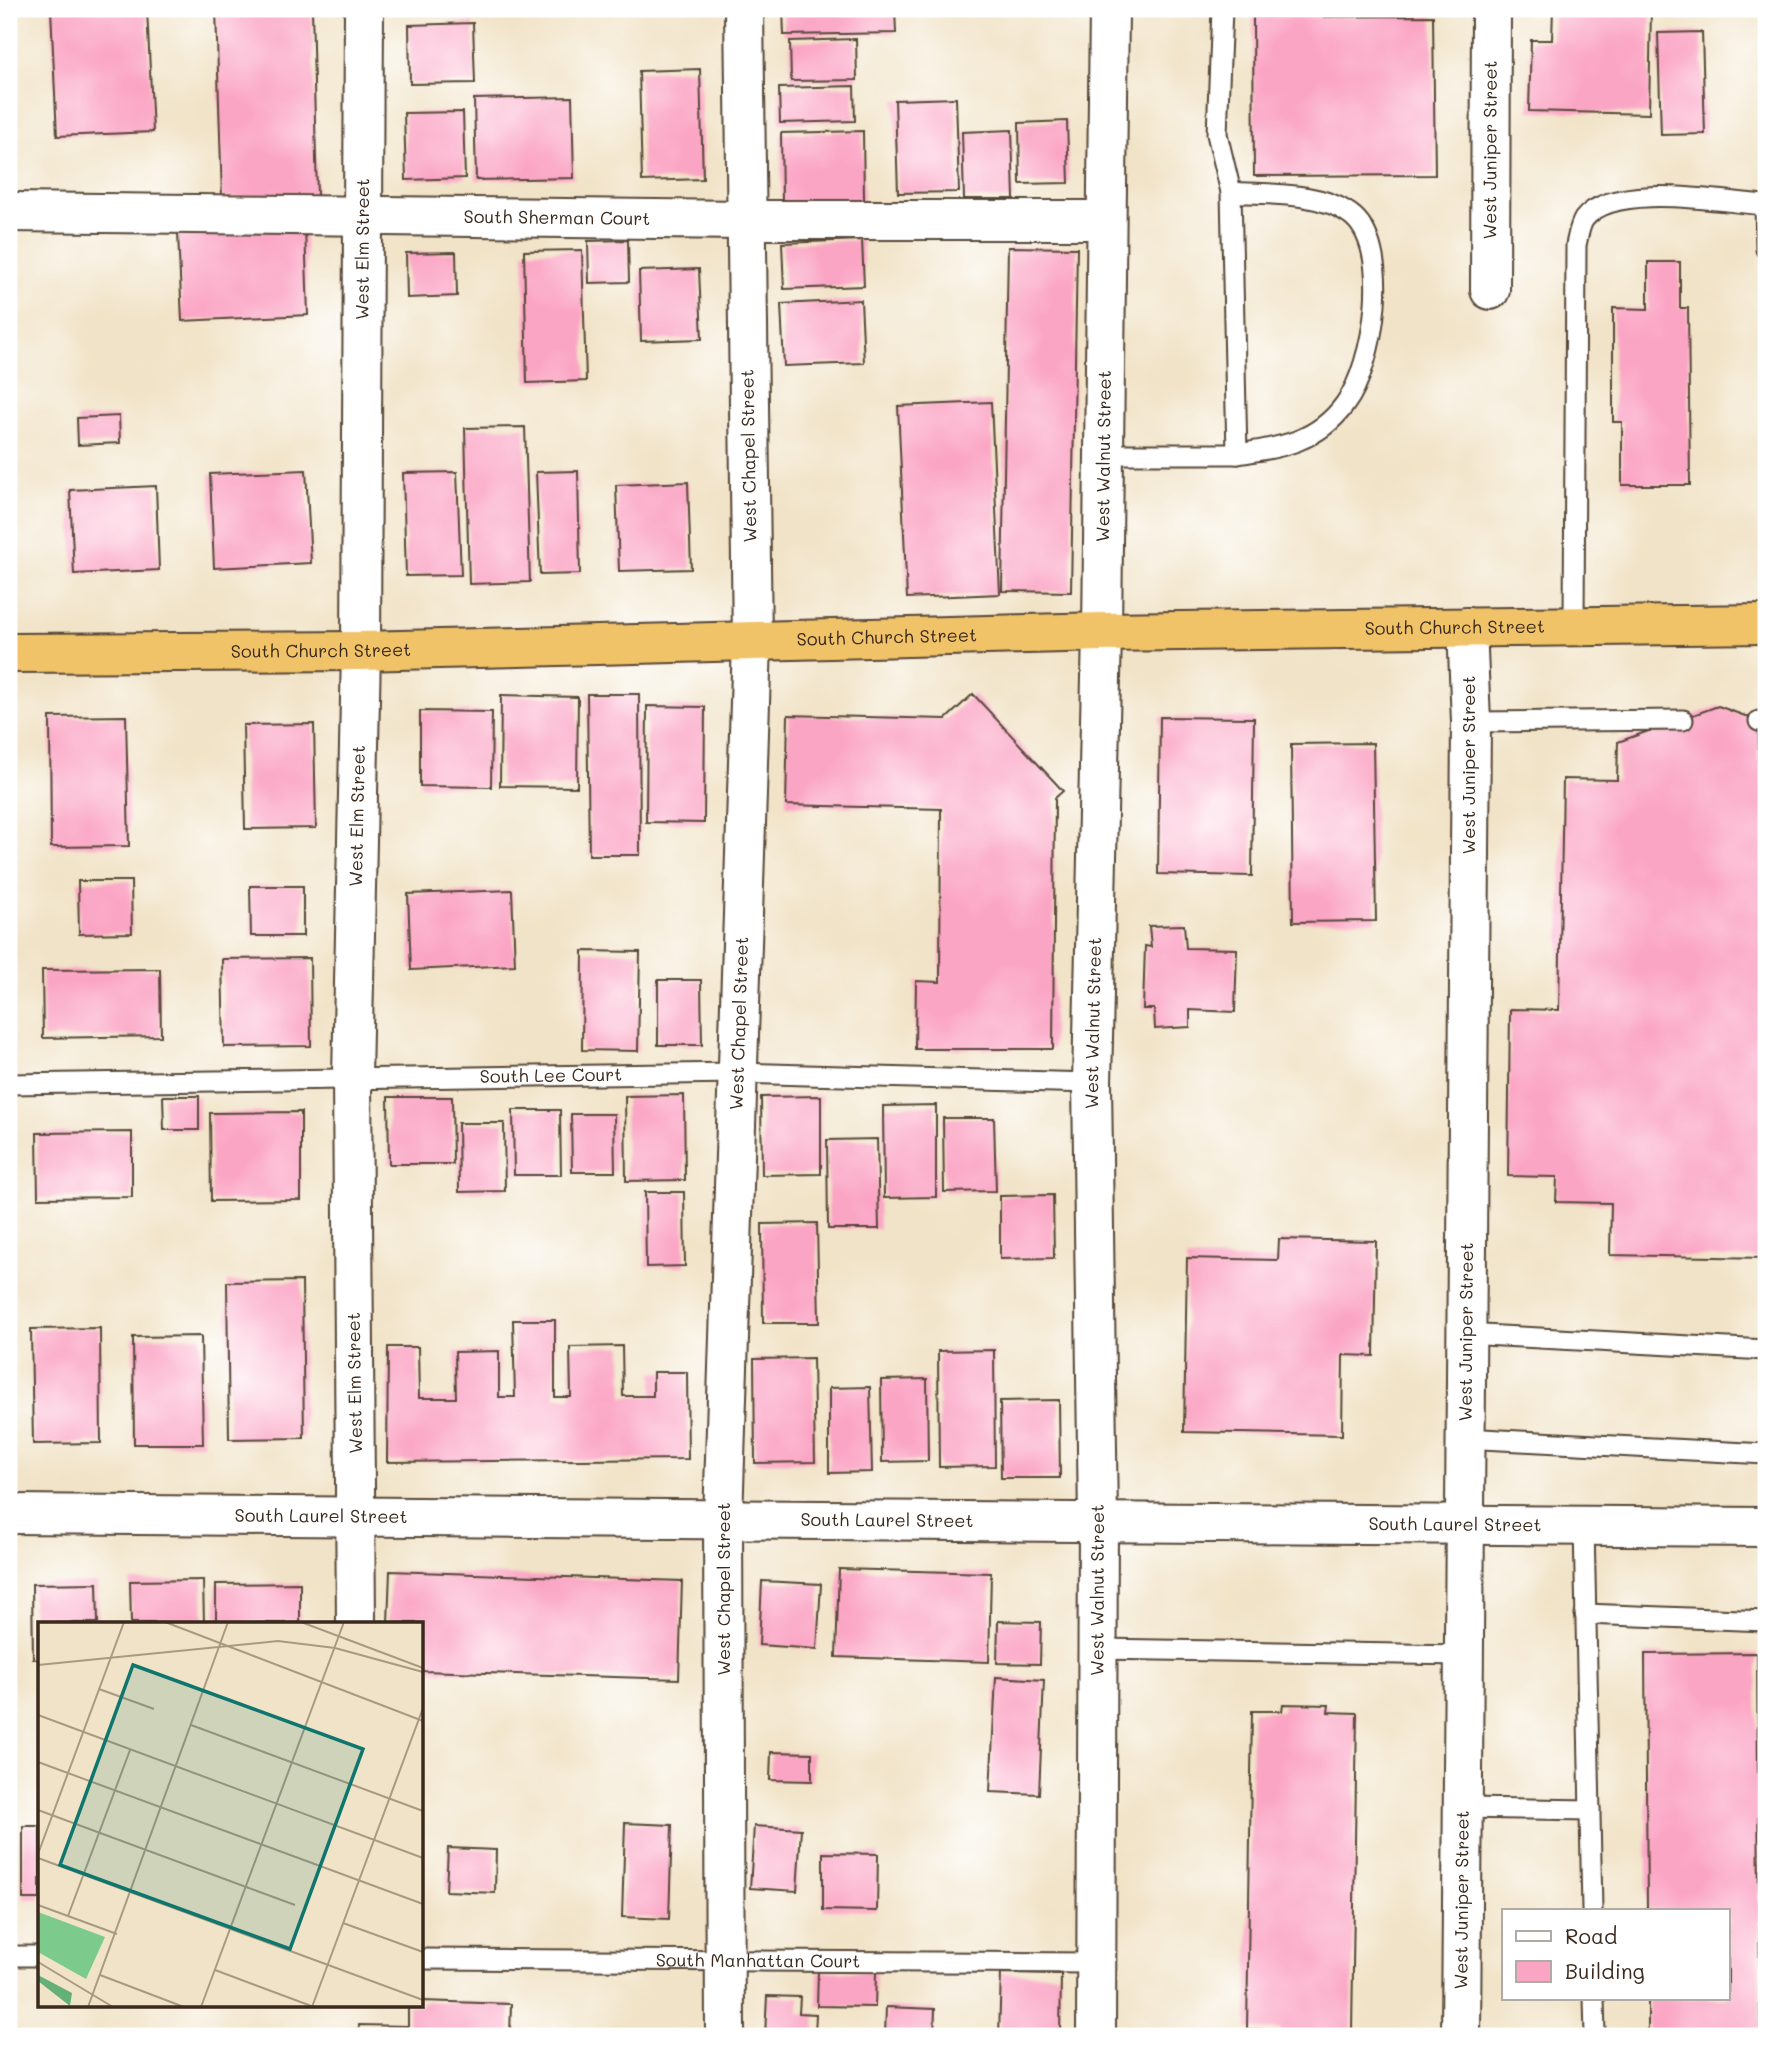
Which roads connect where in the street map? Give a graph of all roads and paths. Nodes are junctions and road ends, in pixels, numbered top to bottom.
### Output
1 (363, 9) edge
2 (744, 9) edge
3 (1109, 9) edge
4 (1222, 9) edge
5 (1491, 9) edge
6 (1231, 192) junction
7 (1765, 204) edge
8 (9, 212) edge
9 (362, 215) junction
10 (745, 220) junction
11 (1104, 220) junction
12 (1766, 249) edge
13 (1490, 290) dead end
14 (1103, 454) junction
15 (1237, 454) junction
16 (1766, 624) edge
17 (1574, 626) junction
18 (1467, 627) junction
19 (1102, 632) junction
20 (752, 642) junction
21 (361, 651) junction
22 (9, 653) edge
23 (1683, 720) dead end
24 (1471, 722) junction
25 (737, 1073) junction
26 (352, 1077) junction
27 (1092, 1083) junction
28 (9, 1084) edge
29 (1464, 1334) junction
30 (1766, 1350) edge
31 (1464, 1438) junction
32 (1766, 1454) edge
33 (9, 1514) edge
34 (357, 1517) junction
35 (723, 1519) junction
36 (1098, 1522) junction
37 (1463, 1524) junction
38 (1584, 1526) junction
39 (1766, 1527) edge
40 (1586, 1614) junction
41 (1766, 1621) edge
42 (356, 1622) edge
43 (1098, 1649) junction
44 (1463, 1655) junction
45 (1462, 1808) junction
46 (1590, 1810) junction
47 (1592, 1909) edge
48 (9, 1956) edge
49 (38, 1956) edge
50 (424, 1959) edge
51 (724, 1961) junction
52 (1096, 1964) junction
53 (1594, 2000) edge
54 (725, 2036) edge
55 (1096, 2036) edge
56 (1461, 2036) edge
57 (1595, 2036) edge

1 - 9 street, West Elm Street
2 - 10 street, West Chapel Street
3 - 11 street, West Walnut Street
4 - 6 lane
5 - 13 street, West Juniper Street
6 - 15 lane
6 - 15 lane
7 - 12 lane
7 - 17 lane
8 - 9 street, South Sherman Court
9 - 10 street, South Sherman Court
9 - 21 street, West Elm Street
10 - 11 street, South Sherman Court
10 - 20 street, West Chapel Street
11 - 14 street, West Walnut Street
14 - 15 lane
14 - 19 street, West Walnut Street
16 - 17 highway, South Church Street
17 - 18 highway, South Church Street
18 - 19 highway, South Church Street
18 - 24 street, West Juniper Street
19 - 20 highway, South Church Street
19 - 27 street, West Walnut Street
20 - 21 highway, South Church Street
20 - 25 street, West Chapel Street
21 - 22 highway, South Church Street
21 - 26 street, West Elm Street
23 - 24 lane
24 - 29 street, West Juniper Street
25 - 26 lane, South Lee Court
25 - 27 lane, South Lee Court
25 - 35 street, West Chapel Street
26 - 28 lane, South Lee Court
26 - 34 street, West Elm Street
27 - 36 street, West Walnut Street
29 - 30 lane
29 - 31 street, West Juniper Street
31 - 32 lane
31 - 37 street, West Juniper Street
33 - 34 street, South Laurel Street
34 - 35 street, South Laurel Street
34 - 42 street, West Elm Street
35 - 36 street, South Laurel Street
35 - 51 street, West Chapel Street
36 - 37 street, South Laurel Street
36 - 43 street, West Walnut Street
37 - 38 street, South Laurel Street
37 - 44 street, West Juniper Street
38 - 39 street, South Laurel Street
38 - 40 lane
40 - 41 lane
40 - 46 lane
43 - 44 lane
43 - 52 street, West Walnut Street
44 - 45 street, West Juniper Street
45 - 46 lane
45 - 56 street, West Juniper Street
46 - 47 lane
48 - 49 lane
50 - 51 lane, South Manhattan Court
51 - 52 lane, South Manhattan Court
51 - 54 street, West Chapel Street
52 - 55 street, West Walnut Street
53 - 57 lane

